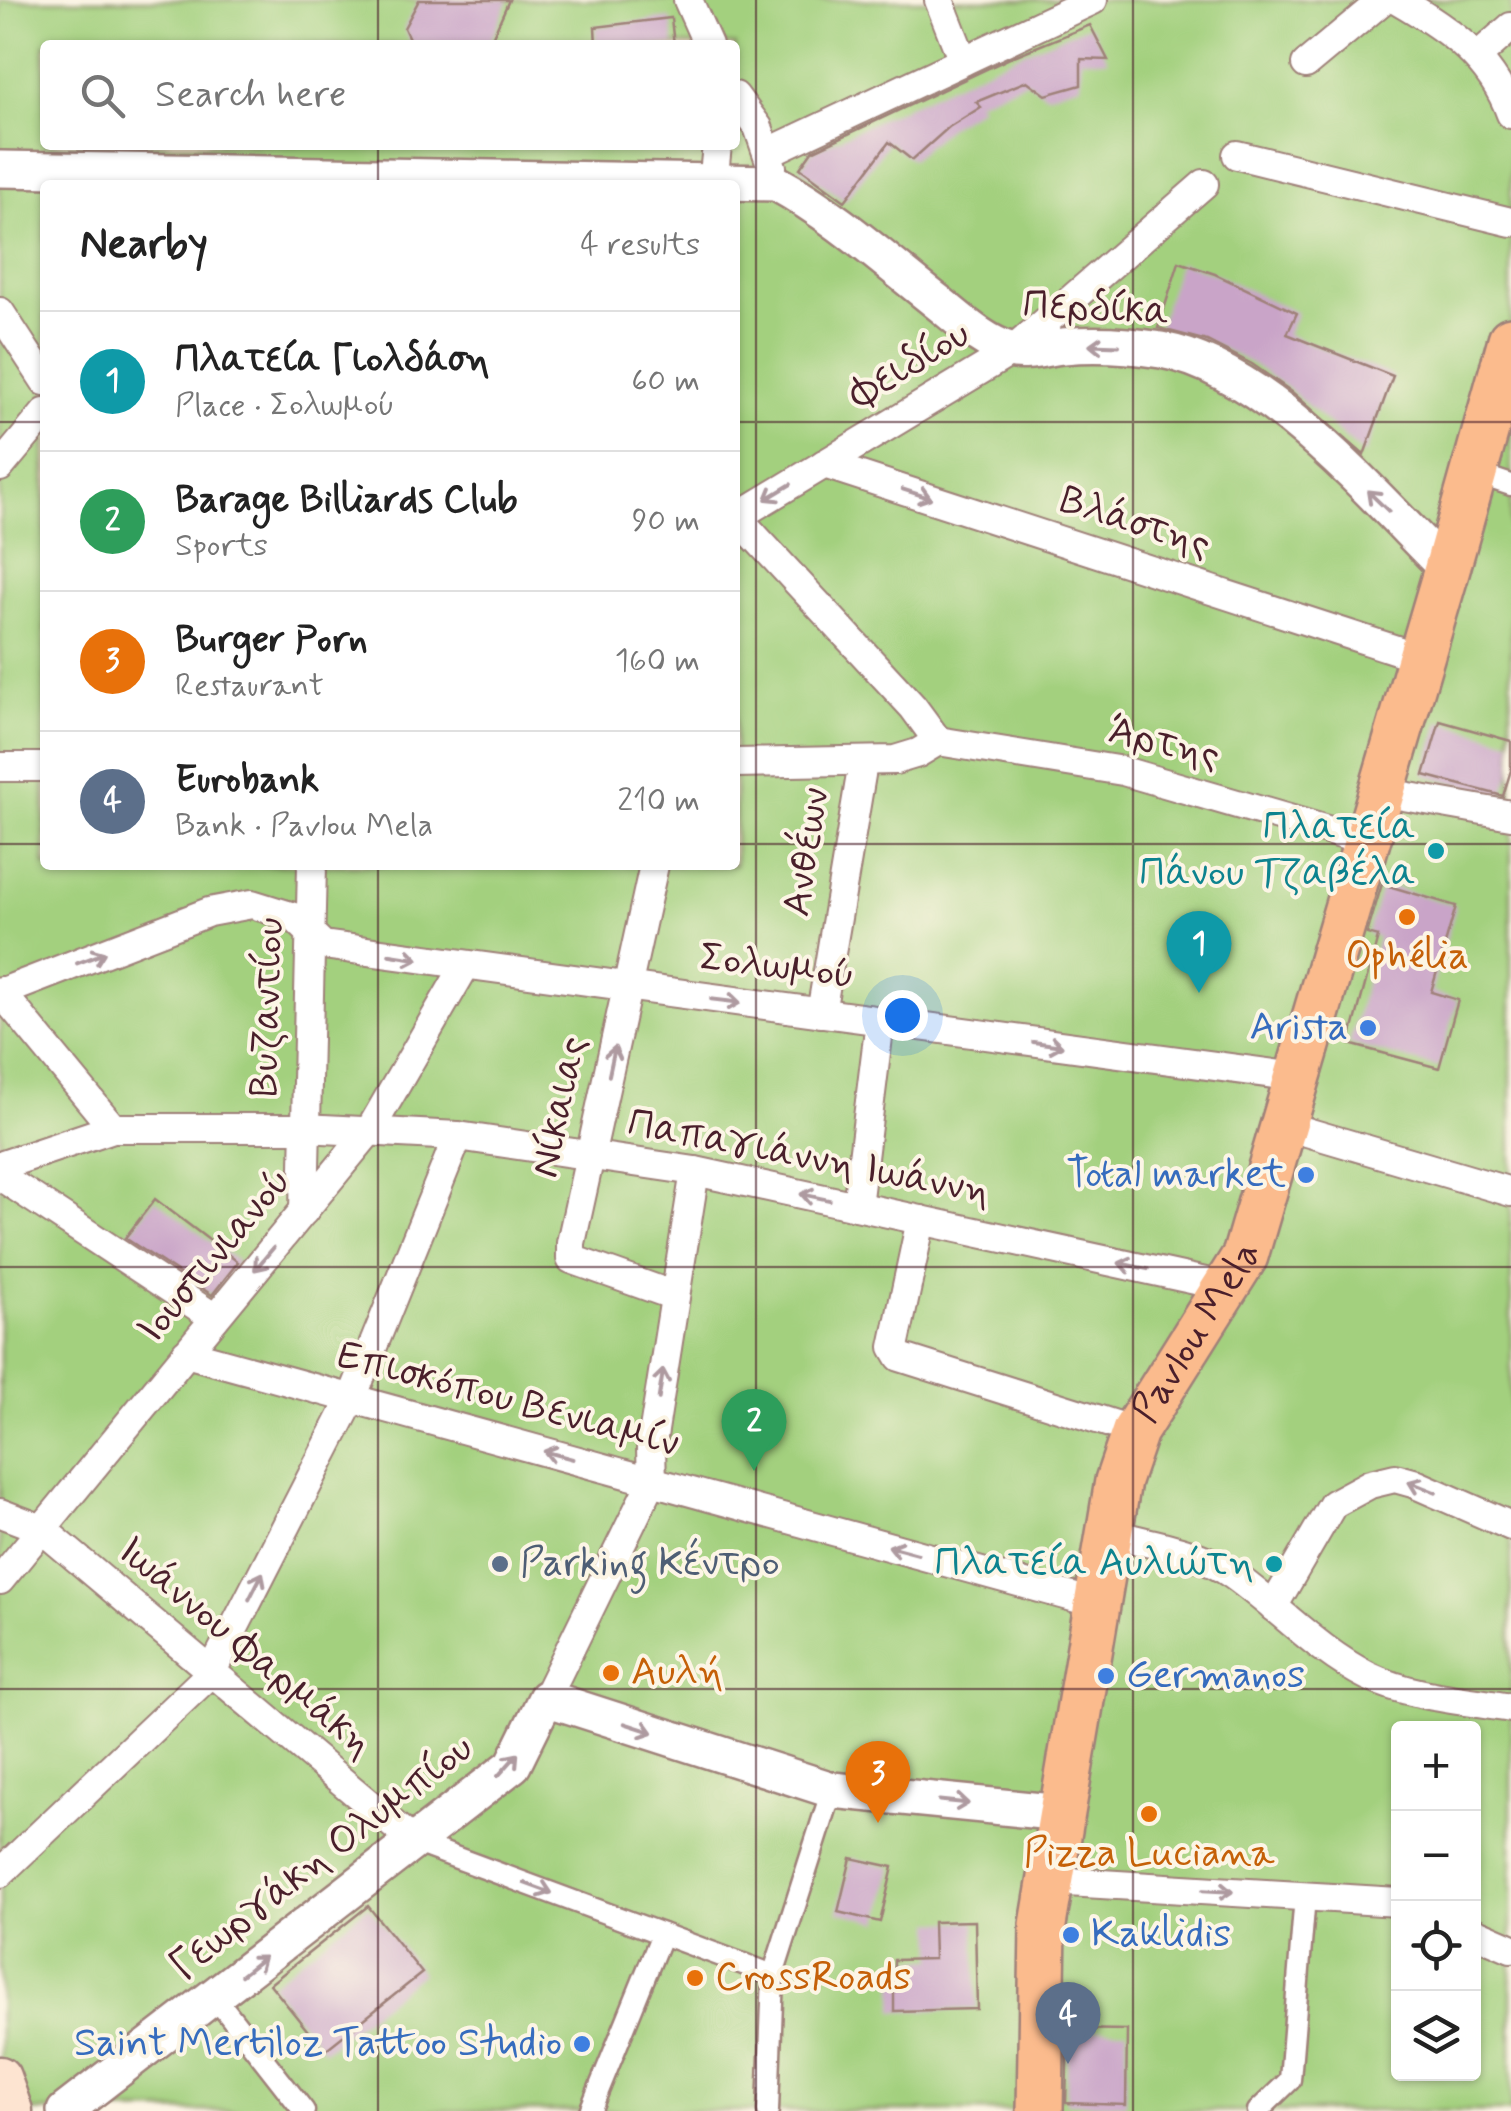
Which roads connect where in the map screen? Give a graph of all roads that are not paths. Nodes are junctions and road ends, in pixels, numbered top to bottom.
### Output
1 (688, 0) edge
2 (938, 0) edge
3 (1093, 0) edge
4 (1383, 0) edge
5 (1398, 0) edge
6 (1511, 27) edge
7 (706, 40) edge
8 (1478, 56) junction
9 (964, 61) junction
10 (1306, 64) dead end
11 (740, 103) edge
12 (1511, 114) edge
13 (717, 150) edge
14 (1237, 155) dead end
15 (0, 168) edge
16 (772, 168) junction
17 (245, 179) edge
18 (330, 180) edge
19 (431, 180) edge
20 (714, 180) edge
21 (726, 180) edge
22 (1204, 184) dead end
23 (1511, 222) edge
24 (0, 312) edge
25 (1511, 340) edge
26 (1012, 351) junction
27 (40, 373) edge
28 (40, 419) edge
29 (824, 464) junction
30 (0, 467) edge
31 (1493, 479) edge
32 (740, 515) edge
33 (740, 521) edge
34 (1448, 569) junction
35 (1421, 658) junction
36 (938, 742) junction
37 (740, 763) edge
38 (862, 763) junction
39 (0, 767) edge
40 (40, 767) edge
41 (1381, 792) junction
42 (1511, 815) edge
43 (1365, 841) junction
44 (312, 870) edge
45 (653, 870) edge
46 (310, 935) junction
47 (466, 966) junction
48 (628, 988) junction
49 (0, 993) edge
50 (821, 1013) junction
51 (880, 1021) junction
52 (1296, 1077) junction
53 (1283, 1124) junction
54 (113, 1128) junction
55 (304, 1128) junction
56 (370, 1130) junction
57 (458, 1136) junction
58 (591, 1156) junction
59 (0, 1166) edge
60 (696, 1171) junction
61 (0, 1176) edge
62 (1511, 1192) edge
63 (858, 1206) junction
64 (304, 1211) junction
65 (921, 1220) junction
66 (1228, 1286) junction
67 (675, 1296) junction
68 (215, 1318) junction
69 (186, 1353) junction
70 (352, 1398) junction
71 (1135, 1430) junction
72 (652, 1481) junction
73 (0, 1513) edge
74 (1511, 1526) edge
75 (42, 1529) junction
76 (1109, 1533) junction
77 (0, 1580) edge
78 (1098, 1604) junction
79 (1273, 1607) junction
80 (212, 1672) junction
81 (546, 1698) junction
82 (1511, 1708) edge
83 (832, 1790) junction
84 (1062, 1812) junction
85 (414, 1842) junction
86 (0, 1873) edge
87 (1051, 1881) junction
88 (1305, 1896) junction
89 (1391, 1902) edge
90 (662, 1934) junction
91 (1481, 1935) edge
92 (1511, 1948) edge
93 (773, 1975) junction
94 (214, 1996) junction
95 (0, 2077) edge
96 (12, 2111) edge
97 (65, 2111) edge
98 (304, 2111) edge
99 (590, 2111) edge
100 (768, 2111) edge
101 (1040, 2111) edge
102 (1258, 2111) edge

1 - 7 street
2 - 9 street
3 - 9 street
4 - 10 street
5 - 8 street
6 - 8 street
8 - 12 street
9 - 16 street
11 - 16 street
13 - 20 street
14 - 23 street
15 - 17 street
16 - 21 street
16 - 26 street, Περδίκα
17 - 18 street
18 - 19 street
22 - 26 street, Φειδίου
24 - 27 street
25 - 31 main road, Pavlou Mela
26 - 29 street, Φειδίου
34 -> 26 street, Περδίκα
28 - 30 street
29 -> 32 street, Φειδίου
29 -> 35 street, Βλάστης
31 - 34 main road, Pavlou Mela
33 - 36 street
34 - 35 main road, Pavlou Mela
35 - 41 main road, Pavlou Mela
36 - 38 street
36 - 43 street, Άρτης
37 - 38 street
38 - 50 street, Ανθέων
39 - 40 street
41 - 42 street
41 - 43 main road, Pavlou Mela
43 - 52 main road, Pavlou Mela
44 - 46 street, Βυζαντίου
45 - 48 street, Νίκαιας
46 -> 47 street, Σολωμού
49 -> 46 street, Σολωμού
46 - 55 street, Βυζαντίου
47 - 48 street, Σολωμού
47 - 56 street, Ιουστινιανού
48 -> 50 street, Σολωμού
58 -> 48 street, Νίκαιας
49 - 54 street
50 - 51 street, Σολωμού
51 -> 52 street, Σολωμού
51 - 63 street
52 - 53 main road, Pavlou Mela
53 - 62 street
53 - 66 main road, Pavlou Mela
54 - 55 street, Παπαγιάννη Ιωάννη
54 - 59 street, Παπαγιάννη Ιωάννη
55 - 56 street, Παπαγιάννη Ιωάννη
55 - 64 street, Βυζαντίου
56 - 57 street, Παπαγιάννη Ιωάννη
56 - 64 street, Ιουστινιανού
57 - 58 street, Παπαγιάννη Ιωάννη
57 - 70 street
58 - 60 street, Παπαγιάννη Ιωάννη
58 - 67 street, Νίκαιας
63 -> 60 street, Παπαγιάννη Ιωάννη
60 - 67 street, Γεωργάκη Ολυμπίου
61 - 68 street
63 - 65 street, Παπαγιάννη Ιωάννη
64 -> 68 street, Ιουστινιανού
66 -> 65 street, Παπαγιάννη Ιωάννη
65 - 71 street
66 - 71 main road, Pavlou Mela
72 -> 67 street, Γεωργάκη Ολυμπίου
68 - 69 street, Ιουστινιανού
69 - 70 street, Επισκόπου Βενιαμίν
69 - 75 street, Ιουστινιανού
72 -> 70 street, Επισκόπου Βενιαμίν
80 -> 70 street
71 - 76 main road, Pavlou Mela
78 -> 72 street, Επισκόπου Βενιαμίν
72 - 81 street, Γεωργάκη Ολυμπίου
73 - 75 street, Ιωάννου Φαρμάκη
74 -> 79 street
75 - 77 street, Ιουστινιανού
75 - 80 street, Ιωάννου Φαρμάκη
76 - 78 main road, Pavlou Mela
76 - 79 street
78 - 84 main road, Pavlou Mela
79 - 82 street
80 - 85 street, Ιωάννου Φαρμάκη
80 - 86 street
81 -> 83 street
85 -> 81 street, Γεωργάκη Ολυμπίου
83 -> 84 street
83 - 93 street
84 - 87 main road, Pavlou Mela
85 -> 90 street, Ιωάννου Φαρμάκη
94 -> 85 street, Γεωργάκη Ολυμπίου
87 -> 88 street
87 - 101 main road, Pavlou Mela
88 - 89 street
88 - 102 street
90 - 93 street, Ιωάννου Φαρμάκη
90 - 99 street
91 - 92 street
93 - 100 street
94 - 97 street, Γεωργάκη Ολυμπίου
94 - 98 street
95 - 96 main road

